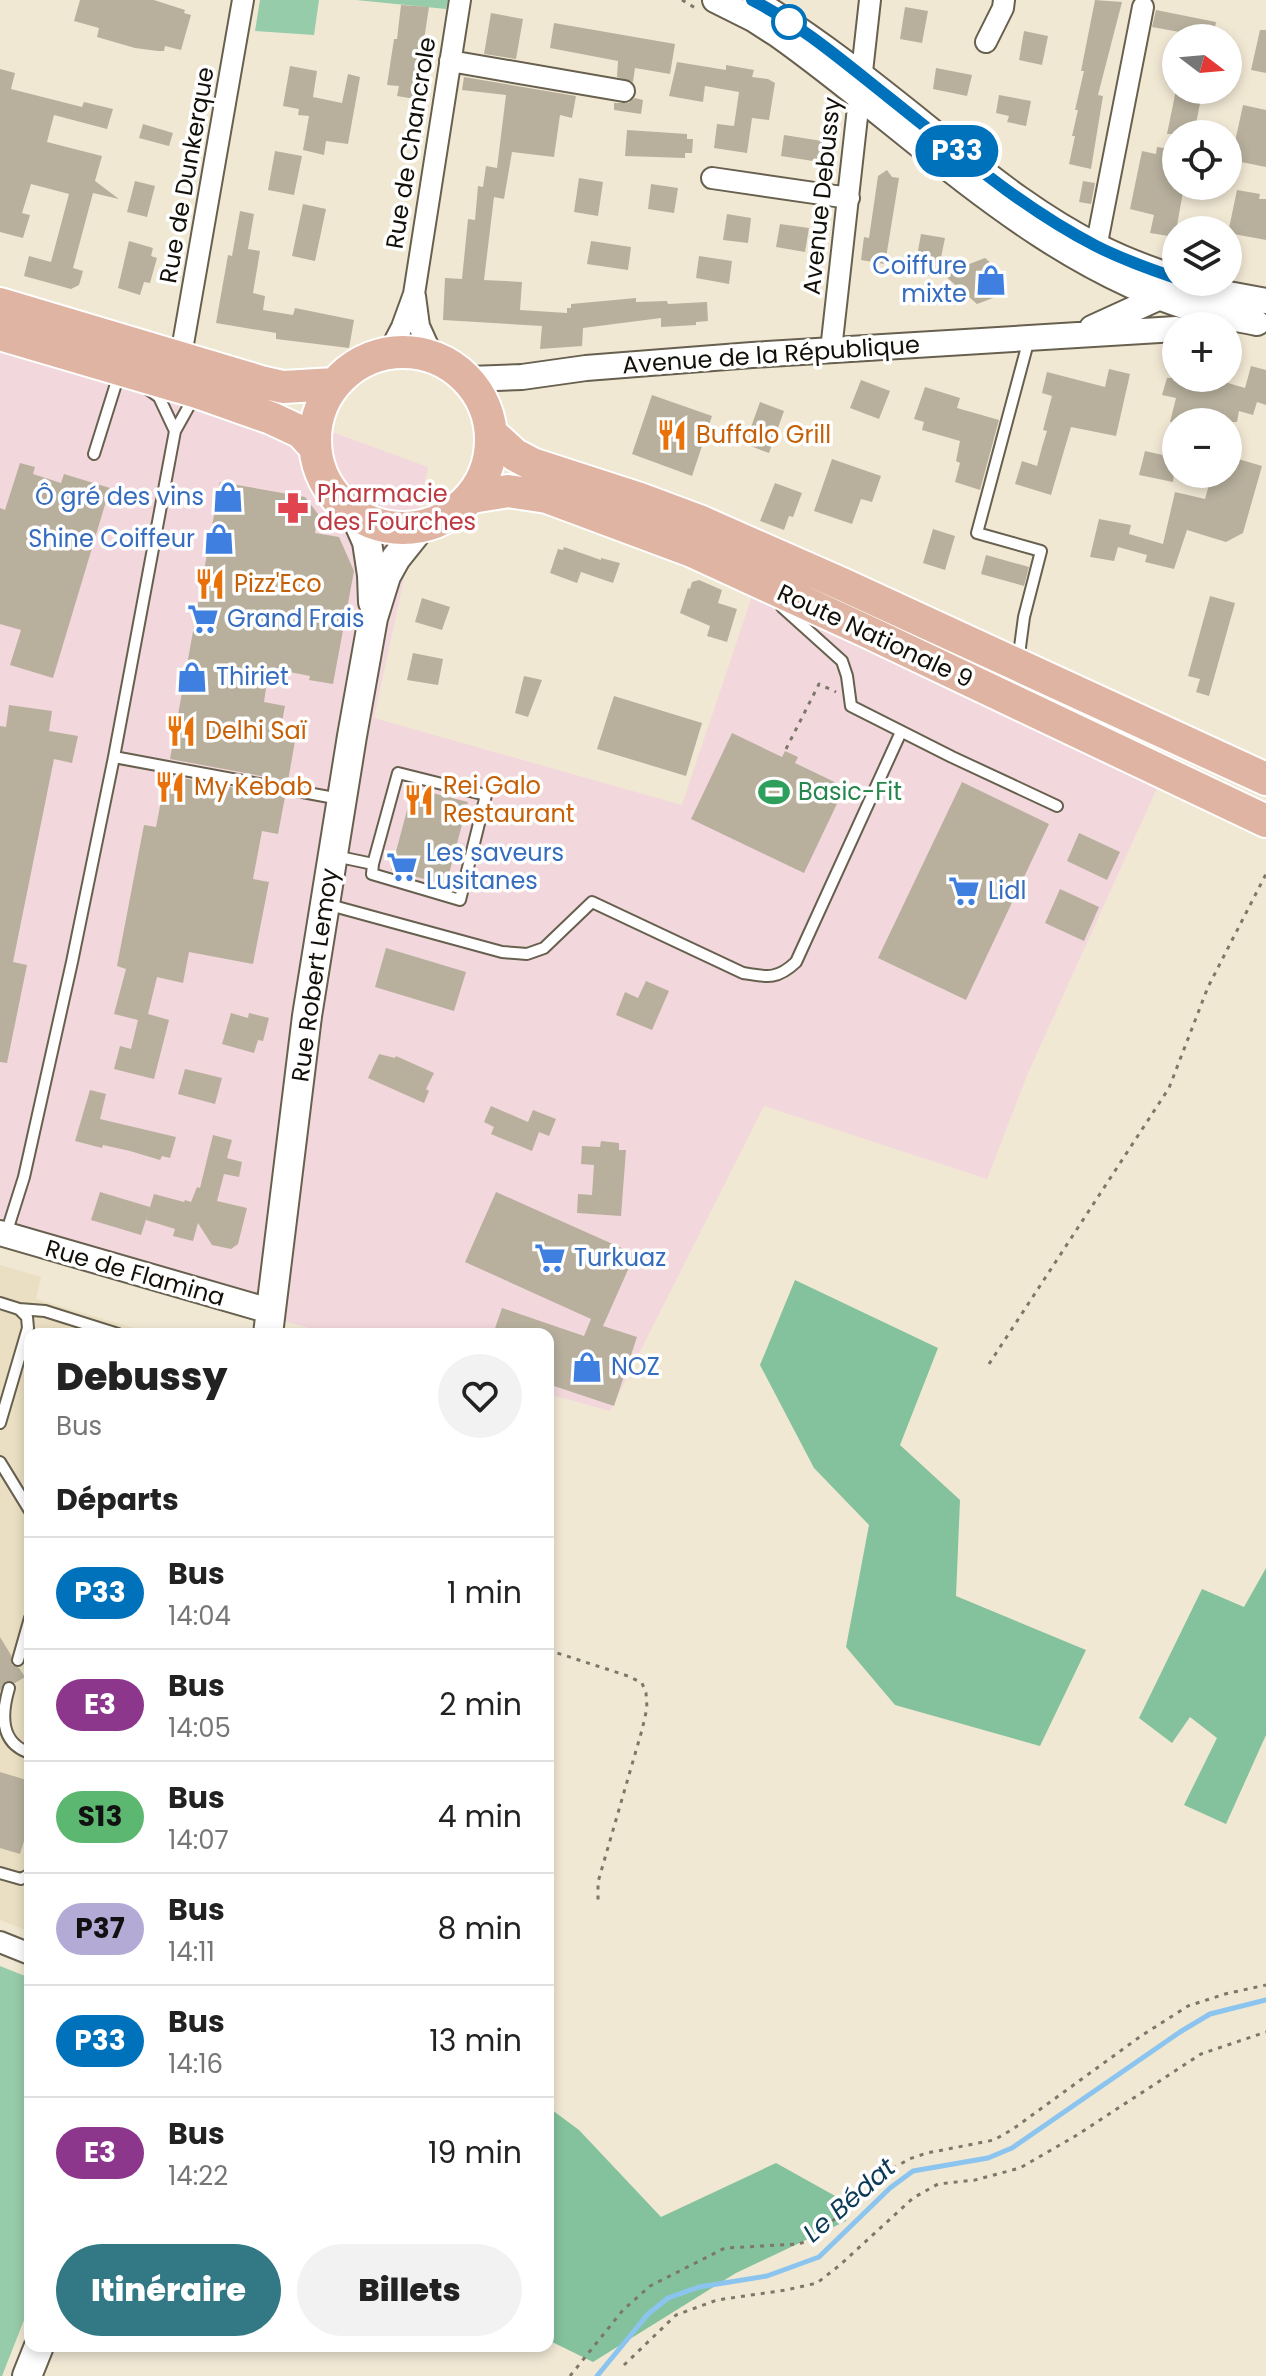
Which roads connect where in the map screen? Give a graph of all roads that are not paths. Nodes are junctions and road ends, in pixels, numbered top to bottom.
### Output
1 (243, 0) edge
2 (460, 0) edge
3 (715, 0) edge
4 (752, 0) edge
5 (870, 0) edge
6 (1004, 0) edge
7 (1143, 7) dead end
8 (986, 42) dead end
9 (450, 61) junction
10 (860, 87) junction
11 (624, 91) dead end
12 (712, 178) dead end
13 (849, 198) junction
14 (1095, 256) junction
15 (1162, 285) edge
16 (1162, 292) edge
17 (414, 294) junction
18 (1180, 296) edge
19 (1228, 296) edge
20 (0, 304) edge
21 (1263, 315) edge
22 (1242, 321) edge
23 (1162, 330) edge
24 (0, 334) edge
25 (1073, 336) junction
26 (1030, 337) junction
27 (831, 350) junction
28 (389, 352) junction
29 (433, 357) junction
30 (179, 358) junction
31 (120, 370) junction
32 (469, 379) junction
33 (335, 384) junction
34 (197, 392) junction
35 (175, 431) junction
36 (493, 435) junction
37 (315, 447) junction
38 (94, 454) dead end
39 (472, 497) junction
40 (353, 510) junction
41 (420, 528) junction
42 (736, 571) junction
43 (373, 618) junction
44 (1018, 664) junction
45 (901, 732) junction
46 (114, 757) junction
47 (1266, 779) edge
48 (342, 800) junction
49 (1057, 806) dead end
50 (1266, 821) edge
51 (333, 855) junction
52 (373, 864) junction
53 (325, 903) junction
54 (3, 1234) edge
55 (0, 1303) edge
56 (19, 1309) junction
57 (269, 1323) edge
58 (89, 1325) junction
59 (28, 1328) edge
60 (93, 1328) edge
61 (99, 1328) edge
62 (24, 1342) edge
63 (0, 1423) edge
64 (0, 1462) edge
65 (24, 1501) edge
66 (24, 1639) edge
67 (18, 1660) dead end
68 (9, 1688) dead end
69 (24, 1751) edge
70 (0, 1873) edge
71 (24, 1877) edge
72 (0, 1942) edge
73 (24, 1952) edge
74 (37, 2352) edge
75 (27, 2376) edge

1 - 30 street, Rue de Dunkerque
2 - 9 street, Rue de Chancrole
3 - 10 street
4 - 10 street
5 - 10 street, Avenue Debussy
6 - 8 street
7 - 14 street
9 - 11 street
9 - 17 street, Rue de Chancrole
10 - 13 street, Avenue Debussy
10 - 14 street
12 - 13 street
13 - 27 street, Avenue Debussy
14 - 15 street
16 - 25 street
17 - 28 street, Rue de Chancrole
17 - 29 street, Rue de Chancrole
18 - 21 street
19 - 21 street
20 - 30 main road
21 - 22 street
23 - 25 street, Avenue de la République
24 - 31 main road
25 - 26 street, Avenue de la République
26 - 27 street, Avenue de la République
26 - 44 lane
27 - 32 street, Avenue de la République
28 - 29 main road
28 - 33 main road
29 - 32 main road
30 - 33 main road
31 - 34 main road
31 - 35 lane
31 - 38 lane
32 - 36 main road
33 - 37 main road
34 - 35 lane
34 - 37 main road
35 - 46 lane
36 - 39 main road
36 - 44 main road
37 - 40 main road
39 - 41 main road
39 - 42 main road, Route Nationale 9
40 - 41 main road
40 - 43 main road, Rue Robert Lemoy
41 - 43 main road, Rue Robert Lemoy
42 - 45 lane
42 - 50 main road, Route Nationale 9
43 - 48 main road, Rue Robert Lemoy
44 - 47 main road
45 - 49 lane
45 - 53 lane
46 - 48 lane
46 - 54 lane
48 - 51 main road, Rue Robert Lemoy
51 - 52 lane
51 - 53 main road, Rue Robert Lemoy
52 - 52 lane
53 - 57 main road, Rue Robert Lemoy
54 - 57 street, Rue de Flamina
55 - 56 lane
56 - 58 lane
56 - 59 lane
58 - 60 lane
58 - 61 lane
62 - 63 lane
64 - 65 lane
66 - 67 lane
68 - 69 lane
70 - 71 lane
72 - 73 street
74 - 75 main road

